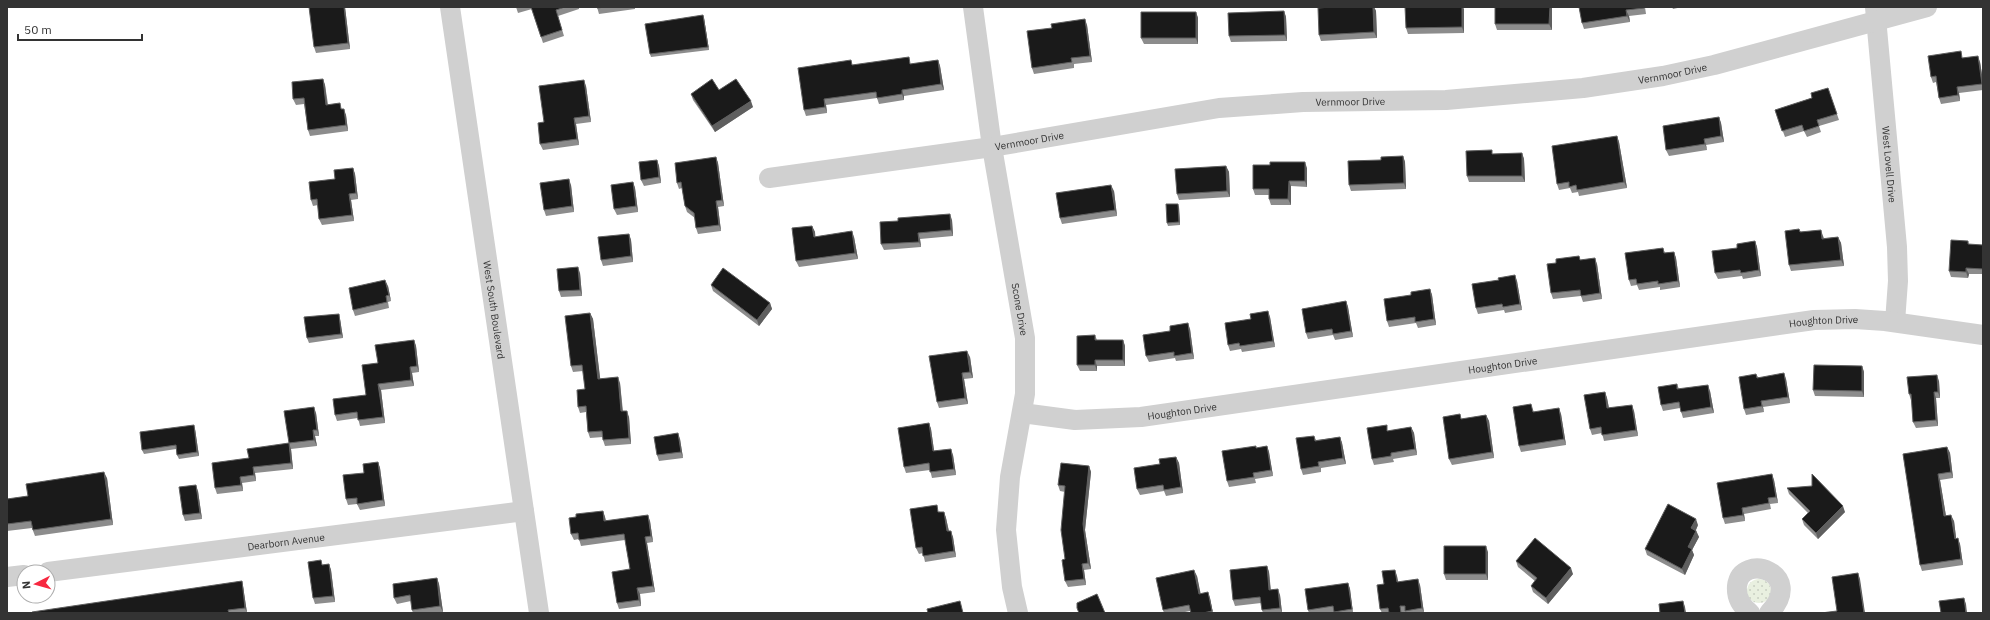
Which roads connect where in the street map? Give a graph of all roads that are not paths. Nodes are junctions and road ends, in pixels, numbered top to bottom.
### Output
1 (450, 7) edge
2 (973, 7) edge
3 (1927, 7) edge
4 (1875, 14) edge
5 (992, 147) junction
6 (769, 178) dead end
7 (1895, 322) junction
8 (1983, 335) edge
9 (1022, 413) junction
10 (524, 511) junction
11 (56, 571) edge
12 (539, 613) edge
13 (1018, 613) edge
14 (1750, 613) edge
15 (1769, 613) edge

1 - 10 street, West South Boulevard
2 - 5 street, Scone Drive
3 - 4 street, Vernmoor Drive
4 - 5 street, Vernmoor Drive
4 - 7 street, West Lovell Drive
5 - 6 street, Vernmoor Drive
5 - 9 street, Scone Drive
7 - 8 street, Houghton Drive
7 - 9 street, Houghton Drive
9 - 13 street, Scone Drive
10 - 11 street, Dearborn Avenue
10 - 12 street, West South Boulevard
14 - 15 street

